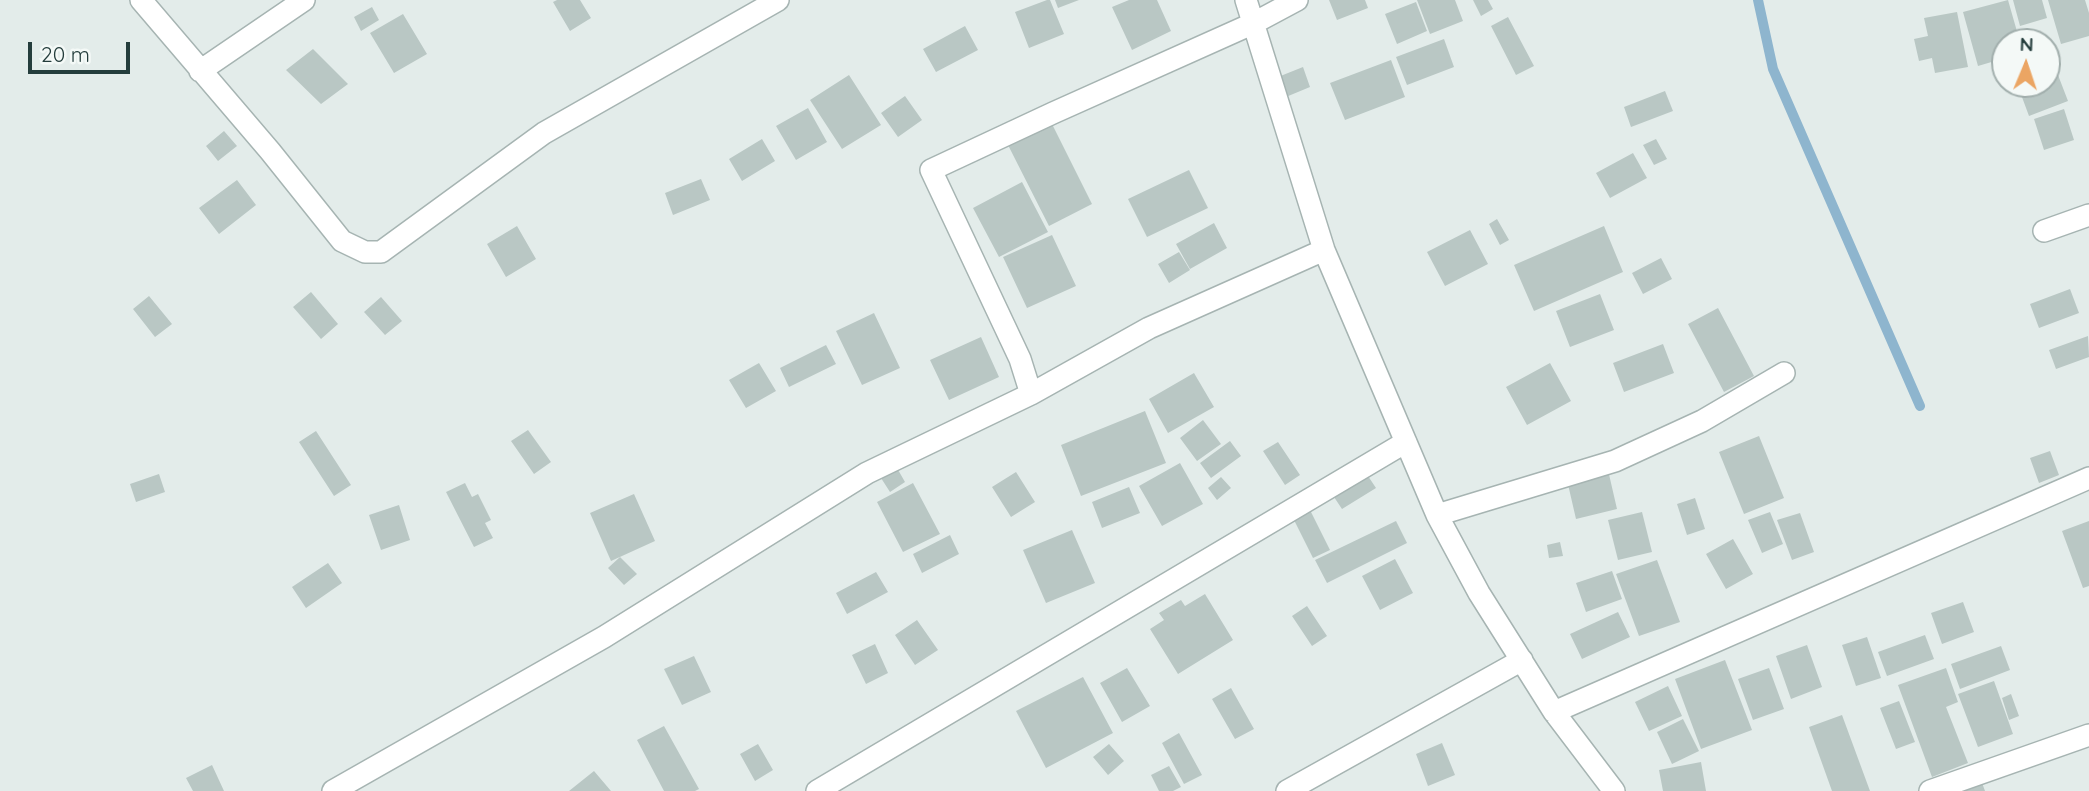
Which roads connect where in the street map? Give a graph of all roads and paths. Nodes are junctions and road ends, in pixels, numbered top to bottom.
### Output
1 (141, 0) edge
2 (304, 0) edge
3 (778, 0) edge
4 (1246, 0) edge
5 (1297, 0) edge
6 (1254, 23) junction
7 (200, 71) junction
8 (2089, 215) edge
9 (2044, 230) dead end
10 (1324, 250) junction
11 (1784, 373) dead end
12 (1031, 394) junction
13 (1406, 442) junction
14 (2089, 478) edge
15 (1437, 515) junction
16 (1522, 660) junction
17 (1555, 712) junction
18 (2089, 735) edge
19 (333, 791) edge
20 (817, 791) edge
21 (1287, 791) edge
22 (1614, 791) edge
23 (1930, 791) edge

1 - 7 street
2 - 7 street
3 - 7 street
4 - 6 street
5 - 6 street
6 - 10 street
6 - 12 street
8 - 9 street
10 - 12 street
10 - 13 street
11 - 15 street
12 - 19 street
13 - 15 street
13 - 20 street
14 - 17 street
15 - 16 street
16 - 17 street
16 - 21 street
17 - 22 street
18 - 23 street

